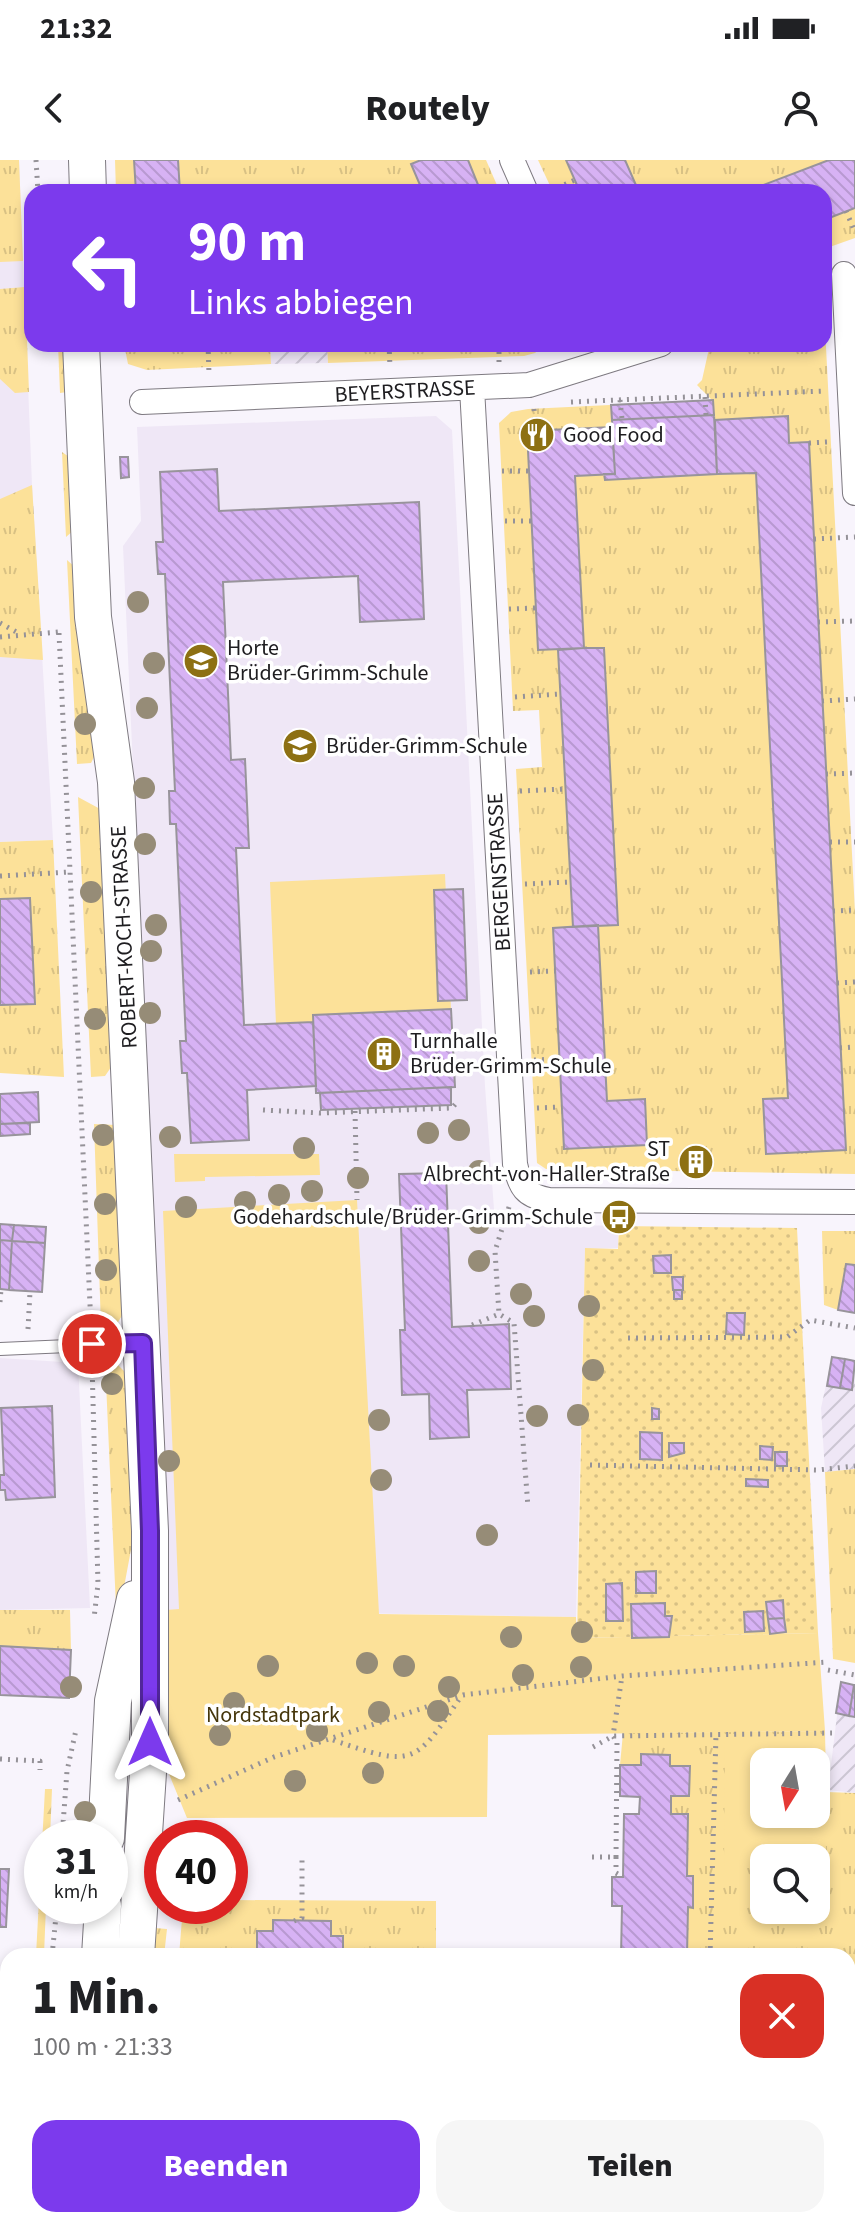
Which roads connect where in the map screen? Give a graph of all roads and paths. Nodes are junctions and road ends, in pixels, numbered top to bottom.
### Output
1 (36, 160) edge
2 (87, 160) edge
3 (512, 160) edge
4 (575, 180) dead end
5 (38, 184) edge
6 (88, 184) edge
7 (522, 184) edge
8 (566, 184) edge
9 (846, 211) dead end
10 (855, 232) edge
11 (841, 275) edge
12 (81, 352) edge
13 (594, 354) edge
14 (472, 388) junction
15 (850, 390) junction
16 (705, 397) junction
17 (620, 400) junction
18 (142, 402) dead end
19 (548, 403) dead end
20 (563, 403) dead end
21 (534, 404) dead end
22 (706, 415) dead end
23 (622, 419) dead end
24 (855, 493) edge
25 (855, 537) edge
26 (814, 539) dead end
27 (58, 617) dead end
28 (855, 621) edge
29 (818, 622) dead end
30 (0, 623) edge
31 (59, 632) junction
32 (22, 635) junction
33 (0, 637) edge
34 (560, 694) dead end
35 (490, 699) junction
36 (855, 699) edge
37 (822, 701) dead end
38 (855, 773) edge
39 (826, 774) dead end
40 (565, 789) dead end
41 (495, 791) junction
42 (830, 842) dead end
43 (855, 842) edge
44 (70, 872) junction
45 (0, 876) edge
46 (570, 882) dead end
47 (500, 886) junction
48 (855, 910) edge
49 (833, 911) dead end
50 (855, 982) edge
51 (837, 983) dead end
52 (855, 1047) edge
53 (840, 1048) dead end
54 (457, 1102) dead end
55 (263, 1110) dead end
56 (355, 1111) junction
57 (518, 1174) junction
58 (357, 1200) dead end
59 (855, 1202) edge
60 (1, 1289) edge
61 (30, 1292) dead end
62 (0, 1302) edge
63 (499, 1314) junction
64 (472, 1325) dead end
65 (855, 1328) edge
66 (628, 1338) dead end
67 (143, 1343) junction
68 (92, 1344) junction
69 (0, 1349) edge
70 (26, 1350) junction
71 (590, 1465) dead end
72 (855, 1466) edge
73 (528, 1507) dead end
74 (150, 1531) junction
75 (93, 1629) dead end
76 (828, 1662) dead end
77 (828, 1670) dead end
78 (855, 1675) edge
79 (622, 1676) junction
80 (463, 1695) junction
81 (79, 1716) dead end
82 (832, 1733) dead end
83 (716, 1734) junction
84 (613, 1736) junction
85 (332, 1740) junction
86 (593, 1747) dead end
87 (0, 1759) edge
88 (40, 1770) dead end
89 (173, 1802) dead end
90 (63, 1820) edge
91 (107, 1820) edge
92 (592, 1857) dead end
93 (616, 1857) junction
94 (302, 1860) dead end
95 (623, 1877) dead end
96 (294, 1921) dead end
97 (55, 1924) edge
98 (102, 1924) edge
99 (53, 1948) edge
100 (100, 1948) edge
101 (137, 1948) edge
102 (710, 1948) edge

1 - 5 path
2 - 6 street
3 - 7 street
4 - 8 path
9 - 10 path
11 - 15 street
12 - 67 street, ROBERT-KOCH-STRASSE
13 - 14 street, BEYERSTRASSE
14 - 18 street, BEYERSTRASSE
14 - 35 street, BERGENSTRASSE
15 - 16 path
15 - 24 street
16 - 17 path
16 - 22 path
17 - 20 path
17 - 23 path
19 - 21 path
25 - 26 path
27 - 31 path
28 - 29 path
30 - 32 path
31 - 32 path
31 - 44 path
32 - 33 path
34 - 35 path
35 - 41 street, BERGENSTRASSE
36 - 37 path
38 - 39 path
40 - 41 path
41 - 47 street, BERGENSTRASSE
42 - 43 path
44 - 45 path
44 - 68 path
46 - 47 path
47 - 57 street, BERGENSTRASSE
48 - 49 path
50 - 51 path
52 - 53 path
54 - 56 path
55 - 56 path
56 - 58 path
57 - 59 street
57 - 63 path
60 - 62 path
61 - 70 path
63 - 64 path
63 - 73 path
65 - 66 path
67 - 68 lane
67 - 74 street, ROBERT-KOCH-STRASSE
68 - 70 lane
68 - 75 path
69 - 70 lane
71 - 72 path
74 - 91 street, ROBERT-KOCH-STRASSE
74 - 101 street, ROBERT-KOCH-STRASSE
76 - 79 path
77 - 78 path
79 - 80 path
79 - 84 path
80 - 85 path
80 - 85 path
81 - 90 path
82 - 83 path
83 - 84 path
83 - 102 path
84 - 86 path
84 - 93 path
85 - 89 path
87 - 88 path
92 - 93 path
93 - 95 path
94 - 96 path
97 - 99 path
98 - 100 street

